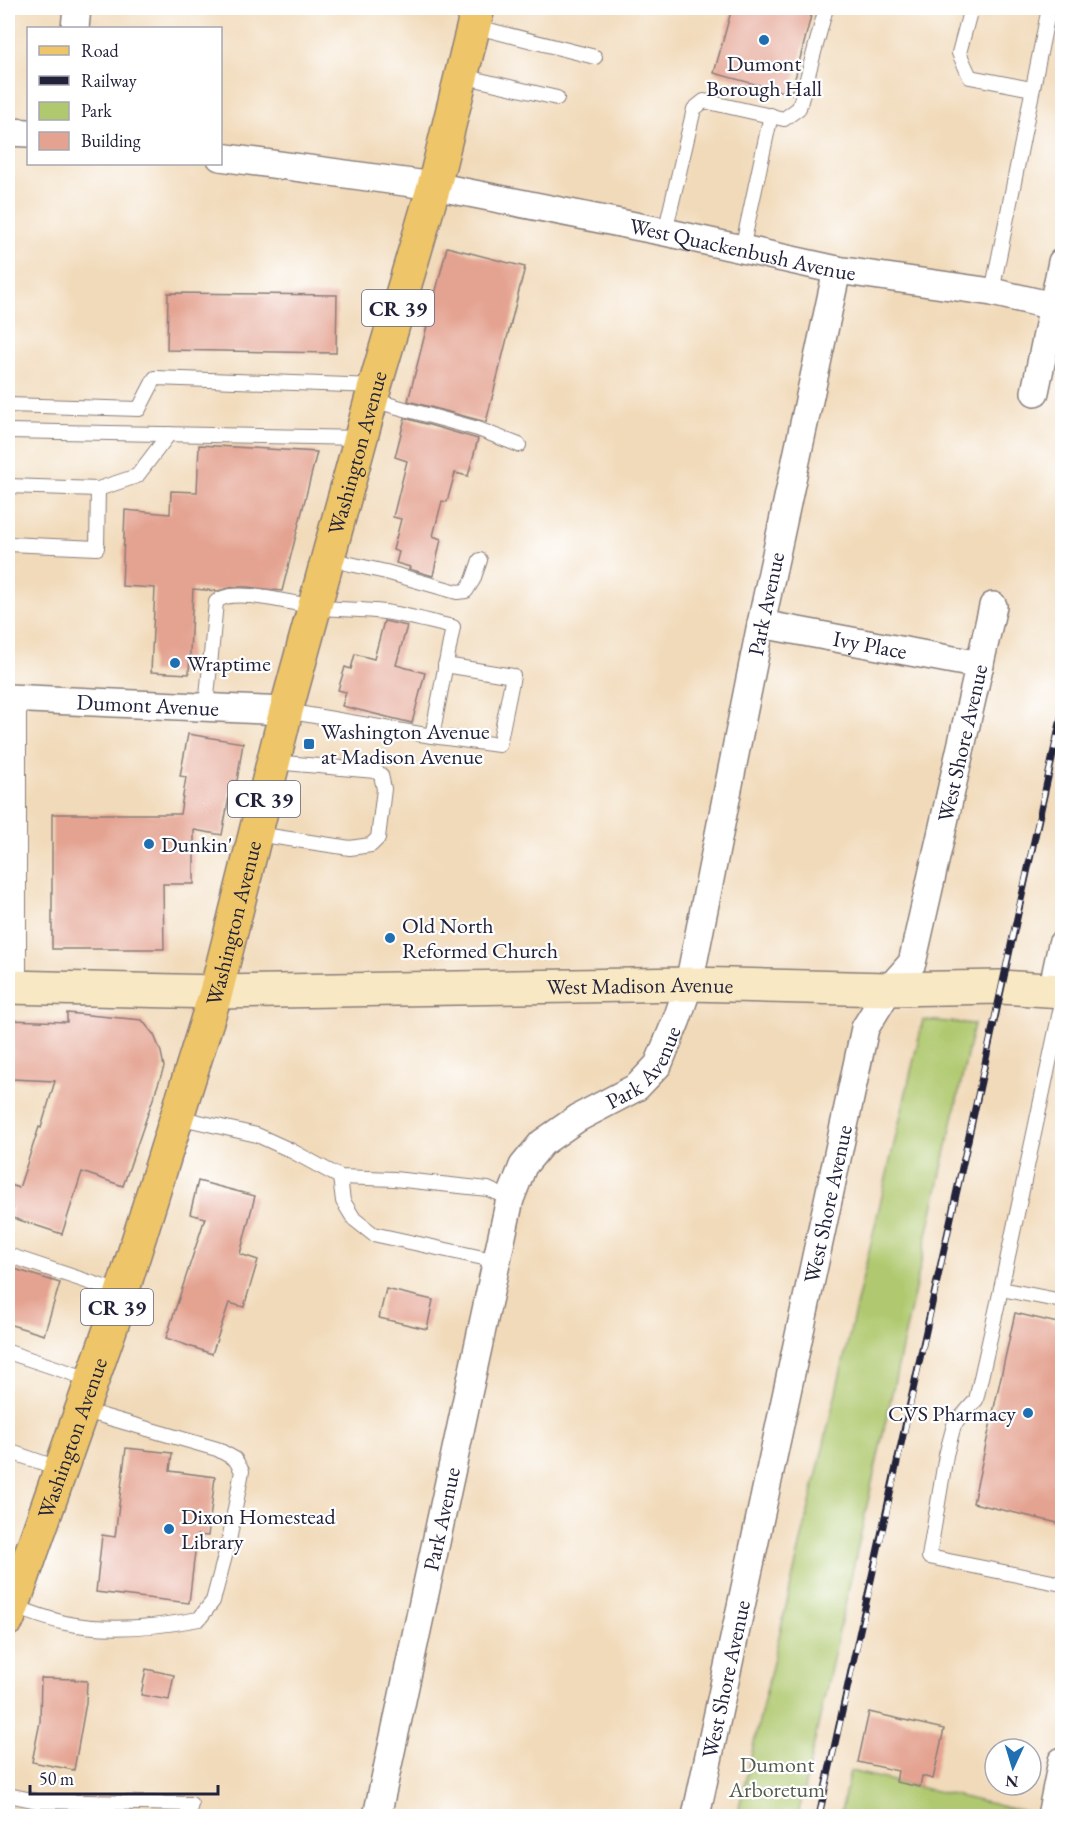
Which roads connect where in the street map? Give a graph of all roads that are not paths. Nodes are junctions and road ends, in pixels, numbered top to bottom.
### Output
1 (77, 8) edge
2 (826, 8) edge
3 (971, 8) edge
4 (1048, 8) edge
5 (476, 17) edge
6 (75, 27) edge
7 (595, 57) dead end
8 (460, 75) junction
9 (1032, 89) junction
10 (557, 98) dead end
11 (771, 115) junction
12 (8, 132) edge
13 (27, 134) edge
14 (222, 157) edge
15 (434, 186) junction
16 (665, 232) junction
17 (742, 249) junction
18 (1062, 262) edge
19 (837, 270) junction
20 (992, 292) junction
21 (1053, 306) junction
22 (1035, 392) dead end
23 (374, 393) junction
24 (8, 405) edge
25 (8, 431) edge
26 (169, 434) junction
27 (362, 438) junction
28 (519, 445) dead end
29 (8, 486) edge
30 (98, 489) junction
31 (8, 544) edge
32 (328, 559) junction
33 (480, 561) dead end
34 (993, 606) dead end
35 (315, 607) junction
36 (760, 624) junction
37 (446, 665) junction
38 (980, 665) junction
39 (13, 698) edge
40 (206, 707) junction
41 (286, 711) junction
42 (432, 736) junction
43 (274, 762) junction
44 (13, 809) edge
45 (256, 834) junction
46 (1062, 944) edge
47 (689, 984) junction
48 (13, 988) edge
49 (889, 989) junction
50 (216, 992) junction
51 (1059, 995) edge
52 (1048, 1067) junction
53 (1062, 1070) edge
54 (177, 1117) junction
55 (340, 1177) junction
56 (510, 1199) junction
57 (8, 1255) edge
58 (497, 1261) junction
59 (1001, 1289) junction
60 (122, 1293) junction
61 (1062, 1301) edge
62 (8, 1352) edge
63 (87, 1395) junction
64 (8, 1451) edge
65 (61, 1469) junction
66 (1062, 1584) edge
67 (10, 1613) edge
68 (1062, 1761) edge
69 (8, 1795) edge
70 (188, 1816) edge
71 (377, 1816) edge
72 (696, 1816) edge
73 (1051, 1816) edge

1 - 6 street
2 - 11 lane
3 - 9 lane
4 - 9 lane
5 - 7 lane
5 - 8 main road, Washington Avenue / CR 39
8 - 10 lane
8 - 15 main road, Washington Avenue / CR 39
9 - 20 lane
11 - 16 lane
11 - 17 lane
12 - 13 street
14 - 15 street, West Quackenbush Avenue
15 - 16 street, West Quackenbush Avenue
15 - 23 main road, Washington Avenue / CR 39
16 - 17 street, West Quackenbush Avenue
17 - 19 street, West Quackenbush Avenue
18 - 21 street
19 - 20 street, West Quackenbush Avenue
19 - 36 street, Park Avenue
20 - 21 street, West Quackenbush Avenue
21 - 22 street
23 - 24 lane
23 - 27 main road, Washington Avenue / CR 39
23 - 28 lane
25 - 26 lane
26 - 27 lane
26 - 30 lane
27 - 32 main road, Washington Avenue / CR 39
29 - 30 lane
30 - 31 lane
32 - 33 lane
32 - 35 main road, Washington Avenue / CR 39
34 - 38 street, West Shore Avenue
35 - 37 lane
35 - 40 lane
35 - 41 main road, Washington Avenue / CR 39
36 - 38 street, Ivy Place
36 - 47 street, Park Avenue
37 - 42 lane
37 - 42 lane
38 - 49 street, West Shore Avenue
39 - 40 street, Dumont Avenue
39 - 44 lane
40 - 41 street, Dumont Avenue
41 - 42 lane
41 - 43 main road, Washington Avenue / CR 39
43 - 45 main road, Washington Avenue / CR 39
43 - 45 lane
44 - 48 lane
45 - 50 main road, Washington Avenue / CR 39
46 - 51 street
47 - 49 main road, West Madison Avenue
47 - 50 main road, West Madison Avenue
47 - 56 street, Park Avenue
48 - 50 main road, West Madison Avenue
49 - 51 main road, West Madison Avenue
49 - 72 street, West Shore Avenue
50 - 54 main road, Washington Avenue / CR 39
51 - 52 lane
52 - 53 lane
52 - 59 lane
54 - 55 lane
54 - 60 main road, Washington Avenue / CR 39
55 - 56 lane
55 - 58 lane
56 - 58 street, Park Avenue
57 - 60 lane
58 - 71 street, Park Avenue
59 - 61 lane
59 - 66 lane
60 - 63 main road, Washington Avenue / CR 39
62 - 63 lane
63 - 65 main road, Washington Avenue / CR 39
63 - 67 lane
64 - 65 lane
65 - 67 main road, Washington Avenue / CR 39
68 - 73 street
69 - 70 lane

